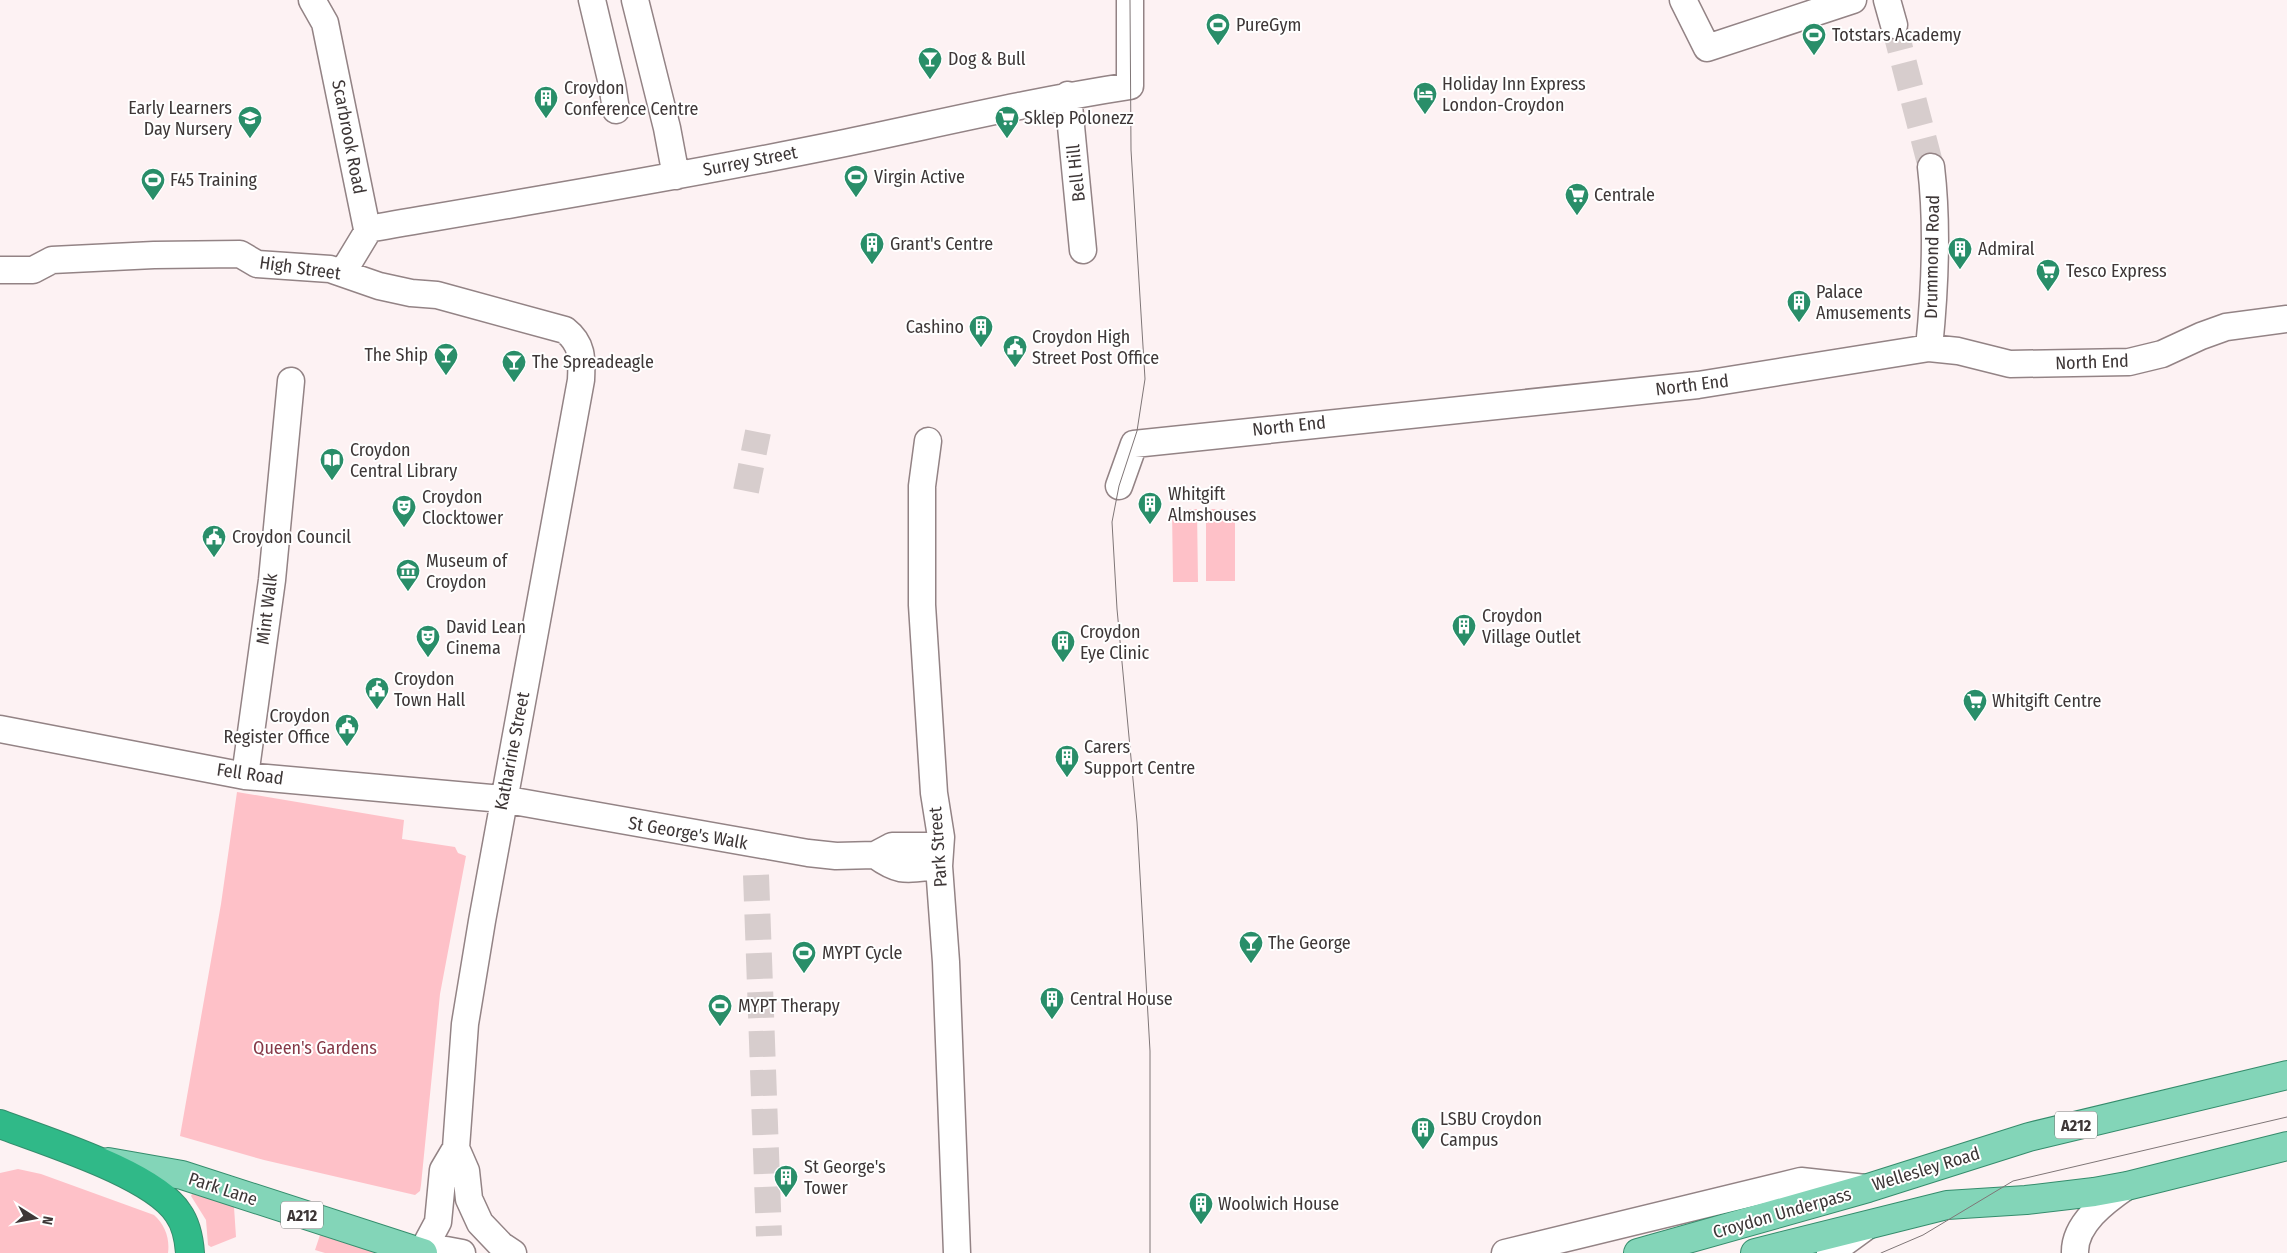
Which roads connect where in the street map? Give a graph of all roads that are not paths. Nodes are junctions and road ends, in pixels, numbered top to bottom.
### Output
1 (312, 0) edge
2 (592, 0) edge
3 (635, 0) edge
4 (1131, 0) edge
5 (1683, 0) edge
6 (1853, 0) edge
7 (1887, 0) edge
8 (1894, 24) tunnel mouth
9 (654, 79) junction
10 (612, 84) junction
11 (1068, 96) junction
12 (616, 110) dead end
13 (1931, 167) tunnel mouth
14 (676, 176) junction
15 (367, 228) junction
16 (1083, 250) dead end
17 (0, 270) edge
18 (343, 272) junction
19 (2287, 319) edge
20 (1930, 337) junction
21 (582, 357) joint
22 (291, 381) dead end
23 (928, 441) dead end
24 (1119, 486) dead end
25 (0, 729) edge
26 (245, 776) junction
27 (502, 799) junction
28 (939, 856) junction
29 (2287, 1075) edge
30 (0, 1124) edge
31 (2287, 1146) edge
32 (456, 1148) junction
33 (97, 1160) junction
34 (2127, 1186) junction
35 (1868, 1188) junction
36 (1867, 1226) junction
37 (190, 1253) edge
38 (423, 1253) edge
39 (462, 1253) edge
40 (513, 1253) edge
41 (957, 1253) edge
42 (1505, 1253) edge
43 (1638, 1253) edge
44 (1755, 1253) edge
45 (1830, 1253) edge
46 (2075, 1253) edge

1 - 15 street, Scarbrook Road
2 - 10 street
3 - 9 street
4 - 11 street, Surrey Street
5 - 6 street
7 - 8 street
9 - 10 street
9 - 14 street
10 - 12 street
11 - 14 street, Surrey Street
11 - 16 street, Bell Hill
13 - 20 street, Drummond Road
14 - 15 street, Surrey Street
15 - 18 street
17 - 18 street, High Street
18 - 21 street, High Street
19 - 20 street, North End
20 - 24 street, North End
21 - 27 street, Katharine Street
22 - 26 street, Mint Walk
23 - 28 street, Park Street
25 - 26 street, Fell Road
26 - 27 street, Fell Road
27 - 28 street, St George's Walk
27 - 32 street, Katharine Street
28 - 41 street, Park Street
29 - 35 main road, Wellesley Road / A212
30 - 33 highway
31 - 34 main road
32 - 38 street, Katharine Street
32 - 40 street, Katharine Street
33 - 37 highway
33 - 38 main road, Park Lane / A212
34 - 36 main road
34 - 46 street
35 - 42 street, Wellesley Road
35 - 43 main road, Croydon Underpass / A212
36 - 44 main road, Croydon Underpass
36 - 45 street
38 - 39 street, Park Lane

